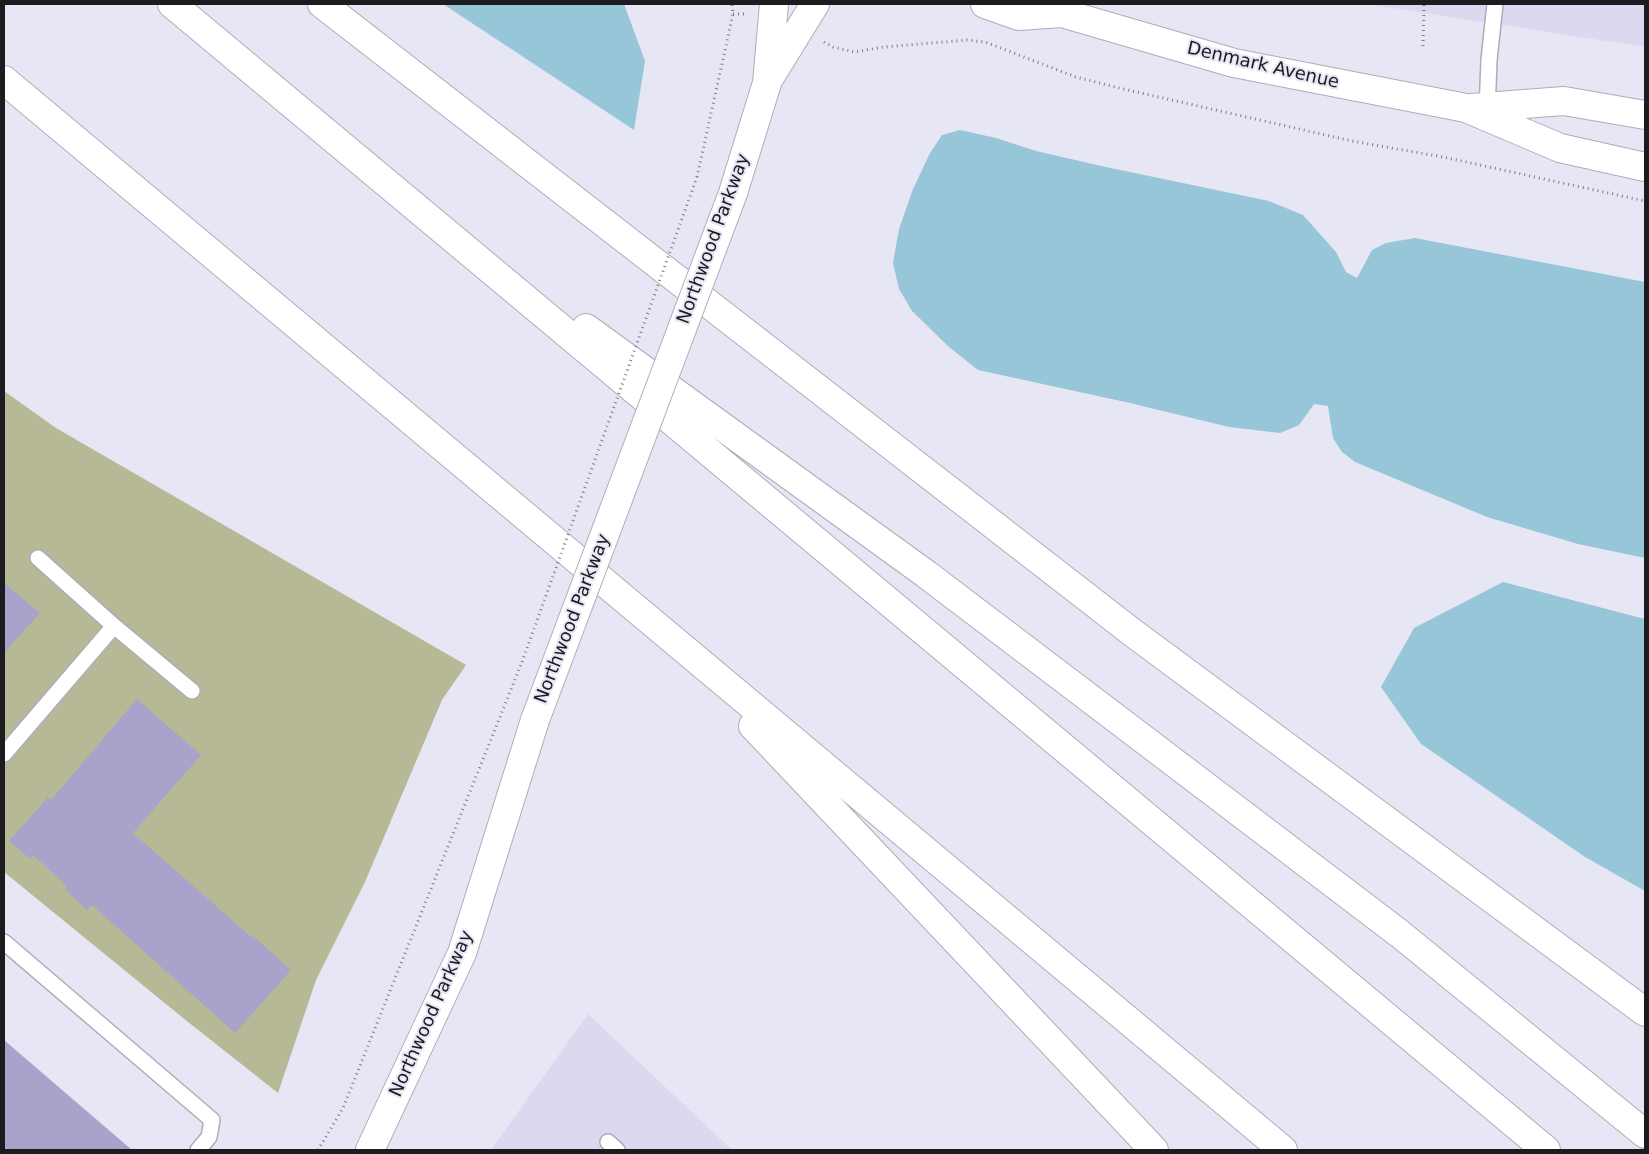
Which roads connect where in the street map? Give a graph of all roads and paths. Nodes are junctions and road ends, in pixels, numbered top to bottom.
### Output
1 (172, 4) edge
2 (322, 4) edge
3 (732, 4) edge
4 (815, 4) edge
5 (985, 4) edge
6 (1424, 4) edge
7 (1495, 4) edge
8 (773, 9) edge
9 (1056, 9) edge
10 (733, 14) junction
11 (800, 27) junction
12 (1423, 46) dead end
13 (4, 80) edge
14 (767, 83) junction
15 (1480, 111) junction
16 (1645, 115) edge
17 (1645, 167) edge
18 (396, 191) junction
19 (1645, 201) edge
20 (38, 558) dead end
21 (114, 626) junction
22 (664, 632) junction
23 (192, 691) dead end
24 (4, 754) edge
25 (4, 942) edge
26 (1645, 1012) edge
27 (1645, 1134) edge
28 (198, 1150) edge
29 (318, 1150) edge
30 (370, 1150) edge
31 (1154, 1150) edge
32 (1283, 1150) edge
33 (1546, 1150) edge

1 - 18 main road
2 - 26 main road
3 - 10 path
4 - 11 main road, Northwood Parkway
5 - 9 main road, Denmark Avenue
6 - 12 path
7 - 15 lane
8 - 10 path
8 - 14 main road, Northwood Parkway
9 - 15 main road, Denmark Avenue
10 - 29 path, bridge
11 - 14 main road, Northwood Parkway
11 - 19 path
13 - 22 main road
14 - 30 main road, Northwood Parkway, bridge
15 - 16 main road, Denmark Avenue
15 - 17 main road, Denmark Avenue
18 - 27 main road
18 - 33 main road
20 - 21 lane
21 - 23 lane
21 - 24 lane
22 - 31 main road
22 - 32 main road
25 - 28 lane

